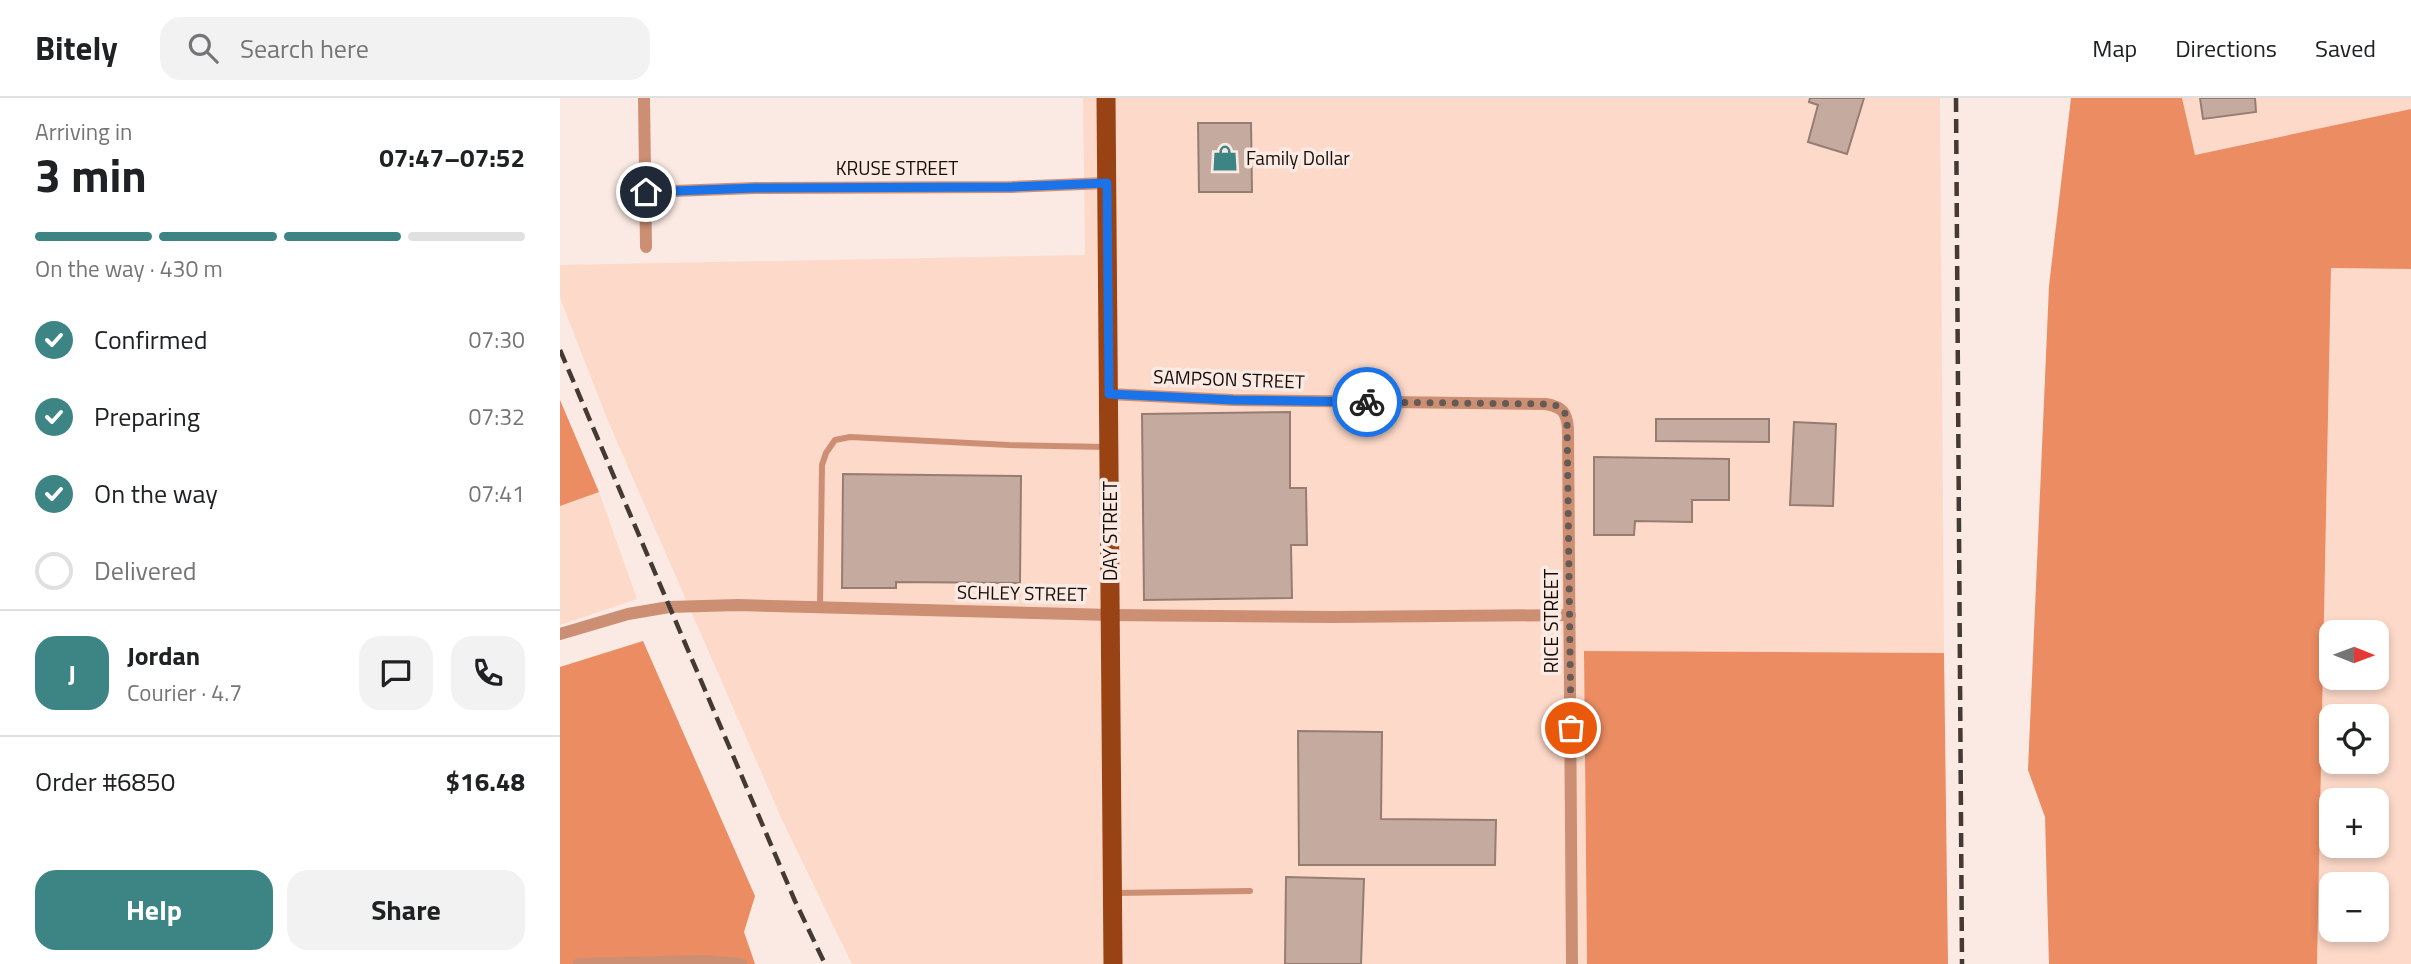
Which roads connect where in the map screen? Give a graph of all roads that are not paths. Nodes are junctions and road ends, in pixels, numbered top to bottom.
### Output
1 (645, 98) edge
2 (1106, 98) edge
3 (1107, 183) junction
4 (646, 192) junction
5 (646, 247) dead end
6 (1109, 394) junction
7 (1559, 406) joint
8 (1109, 447) junction
9 (820, 607) junction
10 (1110, 615) junction
11 (1570, 615) junction
12 (560, 635) edge
13 (1250, 891) dead end
14 (1112, 893) junction
15 (579, 964) edge
16 (741, 964) edge
17 (1113, 964) edge
18 (1572, 964) edge

1 - 4 street
2 - 3 main road, DAY STREET
3 - 4 street, KRUSE STREET
3 - 6 main road, DAY STREET
4 - 5 street
6 - 7 street, SAMPSON STREET
6 - 8 main road, DAY STREET
7 - 11 street, RICE STREET
8 - 9 lane
8 - 10 main road, DAY STREET
9 - 10 street, SCHLEY STREET
9 - 12 street, SCHLEY STREET
10 - 11 street, SCHLEY STREET
10 - 14 main road, DAY STREET
11 - 18 street, RICE STREET
13 - 14 lane
14 - 17 main road, DAY STREET
15 - 16 street

